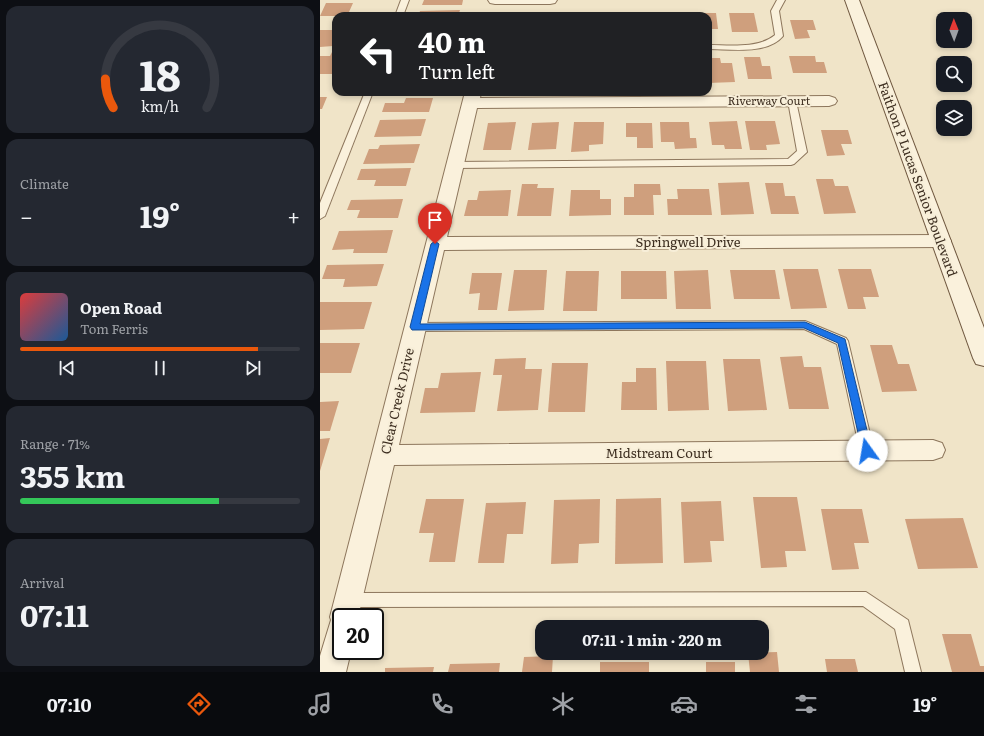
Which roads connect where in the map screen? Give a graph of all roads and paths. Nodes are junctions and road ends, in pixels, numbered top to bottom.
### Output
1 (405, 0) edge
2 (550, 0) edge
3 (781, 0) edge
4 (852, 0) edge
5 (494, 4) edge
6 (400, 12) edge
7 (712, 47) edge
8 (367, 96) edge
9 (471, 98) edge
10 (792, 101) junction
11 (829, 101) dead end
12 (454, 165) junction
13 (320, 216) edge
14 (941, 241) junction
15 (435, 244) junction
16 (415, 327) junction
17 (984, 358) edge
18 (933, 450) dead end
19 (867, 451) junction
20 (384, 455) junction
21 (346, 608) edge
22 (384, 608) edge
23 (333, 660) edge
24 (330, 672) edge
25 (913, 672) edge

1 - 6 lane
2 - 5 street
3 - 7 lane
4 - 14 street, Faithon P Lucas Senior Boulevard
8 - 13 lane
9 - 10 street, Riverway Court
9 - 12 street, Clear Creek Drive
10 - 11 street, Riverway Court
10 - 12 lane
12 - 15 street, Clear Creek Drive
14 - 15 street, Springwell Drive
14 - 17 street, Faithon P Lucas Senior Boulevard
15 - 16 street, Clear Creek Drive
16 - 19 lane
16 - 20 street, Clear Creek Drive
18 - 19 street, Midstream Court
19 - 20 street, Midstream Court
20 - 21 street, Clear Creek Drive
22 - 25 lane
23 - 24 street

